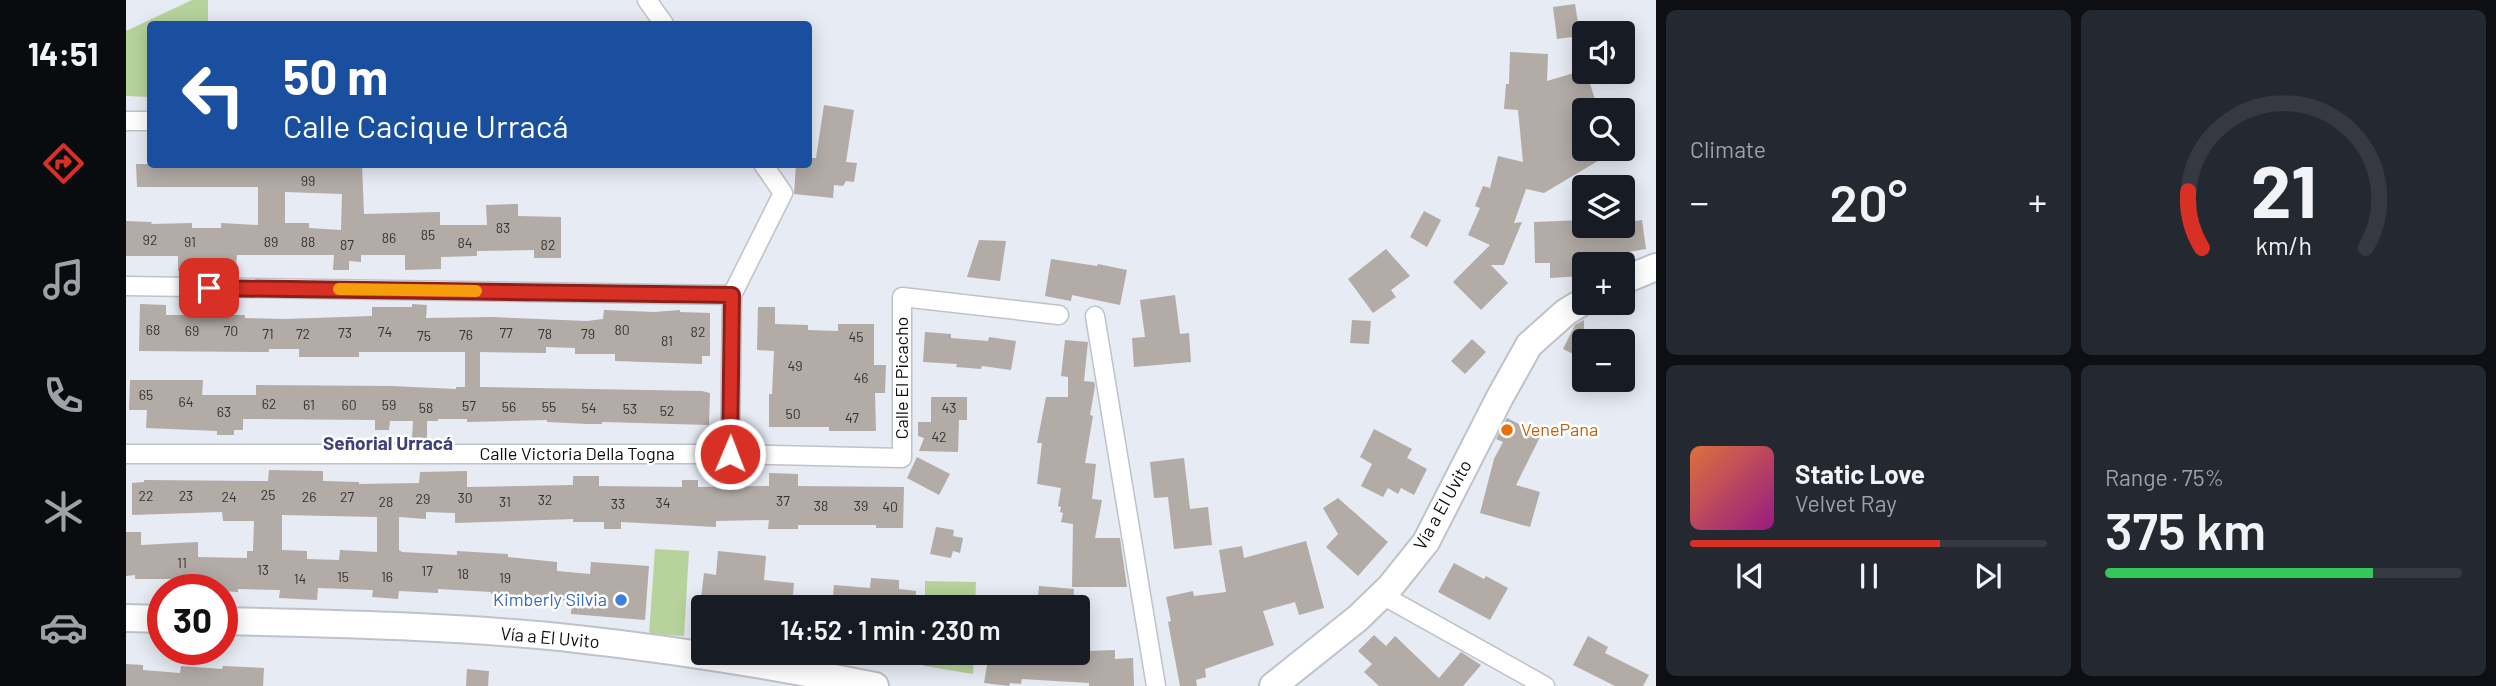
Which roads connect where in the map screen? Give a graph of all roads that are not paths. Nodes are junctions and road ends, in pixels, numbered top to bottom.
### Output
1 (647, 0) edge
2 (662, 21) edge
3 (126, 121) edge
4 (147, 121) edge
5 (766, 168) edge
6 (1656, 267) edge
7 (1635, 276) edge
8 (126, 286) edge
9 (732, 295) junction
10 (1572, 308) edge
11 (1059, 315) dead end
12 (1095, 316) dead end
13 (126, 454) edge
14 (730, 454) junction
15 (902, 458) joint
16 (1382, 595) junction
17 (126, 618) edge
18 (147, 619) edge
19 (238, 622) edge
20 (875, 686) edge
21 (1156, 686) edge
22 (1273, 686) edge
23 (1545, 686) edge

1 - 2 street
3 - 4 street
5 - 9 street
6 - 7 street
8 - 9 street
9 - 14 street
10 - 16 street, Vía a El Uvito
11 - 15 street, Calle El Picacho
12 - 21 street
13 - 14 street, Calle Victoria Della Togna
14 - 15 street, Calle Victoria Della Togna
16 - 22 street, Vía a El Uvito
16 - 23 street
17 - 18 street
19 - 20 street, Vía a El Uvito

